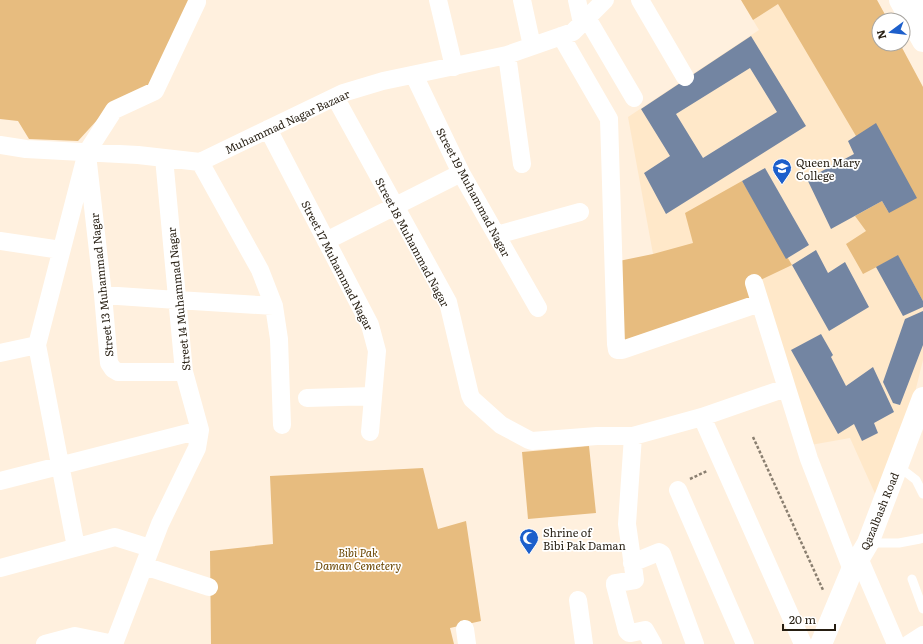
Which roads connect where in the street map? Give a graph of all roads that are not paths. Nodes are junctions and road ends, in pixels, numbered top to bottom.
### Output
1 (438, 0) edge
2 (522, 0) edge
3 (577, 0) edge
4 (605, 0) edge
5 (640, 0) edge
6 (900, 0) edge
7 (919, 0) edge
8 (200, 1) edge
9 (923, 7) edge
10 (585, 20) junction
11 (561, 36) junction
12 (923, 41) edge
13 (532, 46) junction
14 (507, 55) junction
15 (454, 67) junction
16 (414, 75) junction
17 (685, 77) dead end
18 (335, 97) junction
19 (634, 98) dead end
20 (268, 129) junction
21 (0, 145) edge
22 (87, 152) junction
23 (164, 158) junction
24 (200, 162) junction
25 (522, 164) dead end
26 (461, 173) junction
27 (395, 206) junction
28 (580, 212) dead end
29 (496, 235) junction
30 (0, 241) edge
31 (326, 241) junction
32 (62, 250) junction
33 (754, 283) dead end
34 (102, 295) junction
35 (177, 300) junction
36 (760, 303) junction
37 (274, 306) junction
38 (538, 308) dead end
39 (37, 345) junction
40 (0, 353) edge
41 (184, 372) junction
42 (786, 388) junction
43 (373, 396) junction
44 (307, 398) dead end
45 (923, 398) edge
46 (702, 417) junction
47 (282, 425) dead end
48 (200, 430) junction
49 (370, 432) dead end
50 (633, 436) junction
51 (897, 465) junction
52 (60, 466) junction
53 (0, 481) edge
54 (678, 490) road end
55 (923, 494) edge
56 (923, 538) edge
57 (76, 548) junction
58 (150, 548) junction
59 (859, 557) junction
60 (632, 563) junction
61 (144, 566) junction
62 (0, 568) edge
63 (912, 579) dead end
64 (209, 587) dead end
65 (578, 600) dead end
66 (923, 609) edge
67 (923, 635) edge
68 (46, 644) edge
69 (114, 644) edge
70 (584, 644) edge
71 (653, 644) edge
72 (695, 644) edge
73 (745, 644) edge
74 (803, 644) edge
75 (821, 644) edge
76 (896, 644) edge
77 (909, 644) edge

1 - 15 street
2 - 13 street
3 - 10 street
4 - 10 street, Muhammad Nagar Bazaar
5 - 17 street
6 - 12 street
7 - 9 street
8 - 22 street
10 - 11 street, Muhammad Nagar Bazaar
10 - 19 street
11 - 13 street, Muhammad Nagar Bazaar
11 - 36 street
13 - 14 street, Muhammad Nagar Bazaar
14 - 15 street, Muhammad Nagar Bazaar
14 - 25 street
15 - 16 street, Muhammad Nagar Bazaar
16 - 18 street, Muhammad Nagar Bazaar
16 - 26 street, Street 19 Muhammad Nagar
18 - 20 street, Muhammad Nagar Bazaar
18 - 27 street, Street 18 Muhammad Nagar
20 - 24 street, Muhammad Nagar Bazaar
20 - 31 street, Street 17 Muhammad Nagar
21 - 22 street
22 - 23 street
22 - 32 street
22 - 34 street, Street 13 Muhammad Nagar
23 - 24 street
23 - 35 street, Street 14 Muhammad Nagar
24 - 37 street
26 - 27 street
26 - 29 street, Street 19 Muhammad Nagar
27 - 31 street
27 - 50 street, Street 18 Muhammad Nagar
28 - 29 street
29 - 38 street, Street 19 Muhammad Nagar
30 - 32 street
31 - 43 street, Street 17 Muhammad Nagar
32 - 39 street
33 - 36 street
34 - 35 street
34 - 41 street, Street 13 Muhammad Nagar
35 - 37 street
35 - 41 street, Street 14 Muhammad Nagar
36 - 42 street
37 - 47 street
39 - 40 street
39 - 52 street
41 - 48 street, Street 14 Muhammad Nagar
42 - 46 street
42 - 59 street
43 - 44 street
43 - 49 street, Street 17 Muhammad Nagar
45 - 51 street, Qazalbash Road
46 - 50 street
46 - 74 street
48 - 52 street
48 - 58 street, Street 14 Muhammad Nagar
50 - 60 street
51 - 55 lane
51 - 59 street, Qazalbash Road
52 - 53 street
52 - 57 street
54 - 73 street
56 - 59 lane
57 - 58 street
57 - 62 street
58 - 61 street, Street 14 Muhammad Nagar
59 - 75 street, Qazalbash Road
59 - 76 street
60 - 71 street
60 - 72 street
61 - 64 street
61 - 69 street, Street 14 Muhammad Nagar
63 - 66 lane
65 - 70 street
67 - 77 street
68 - 69 street

